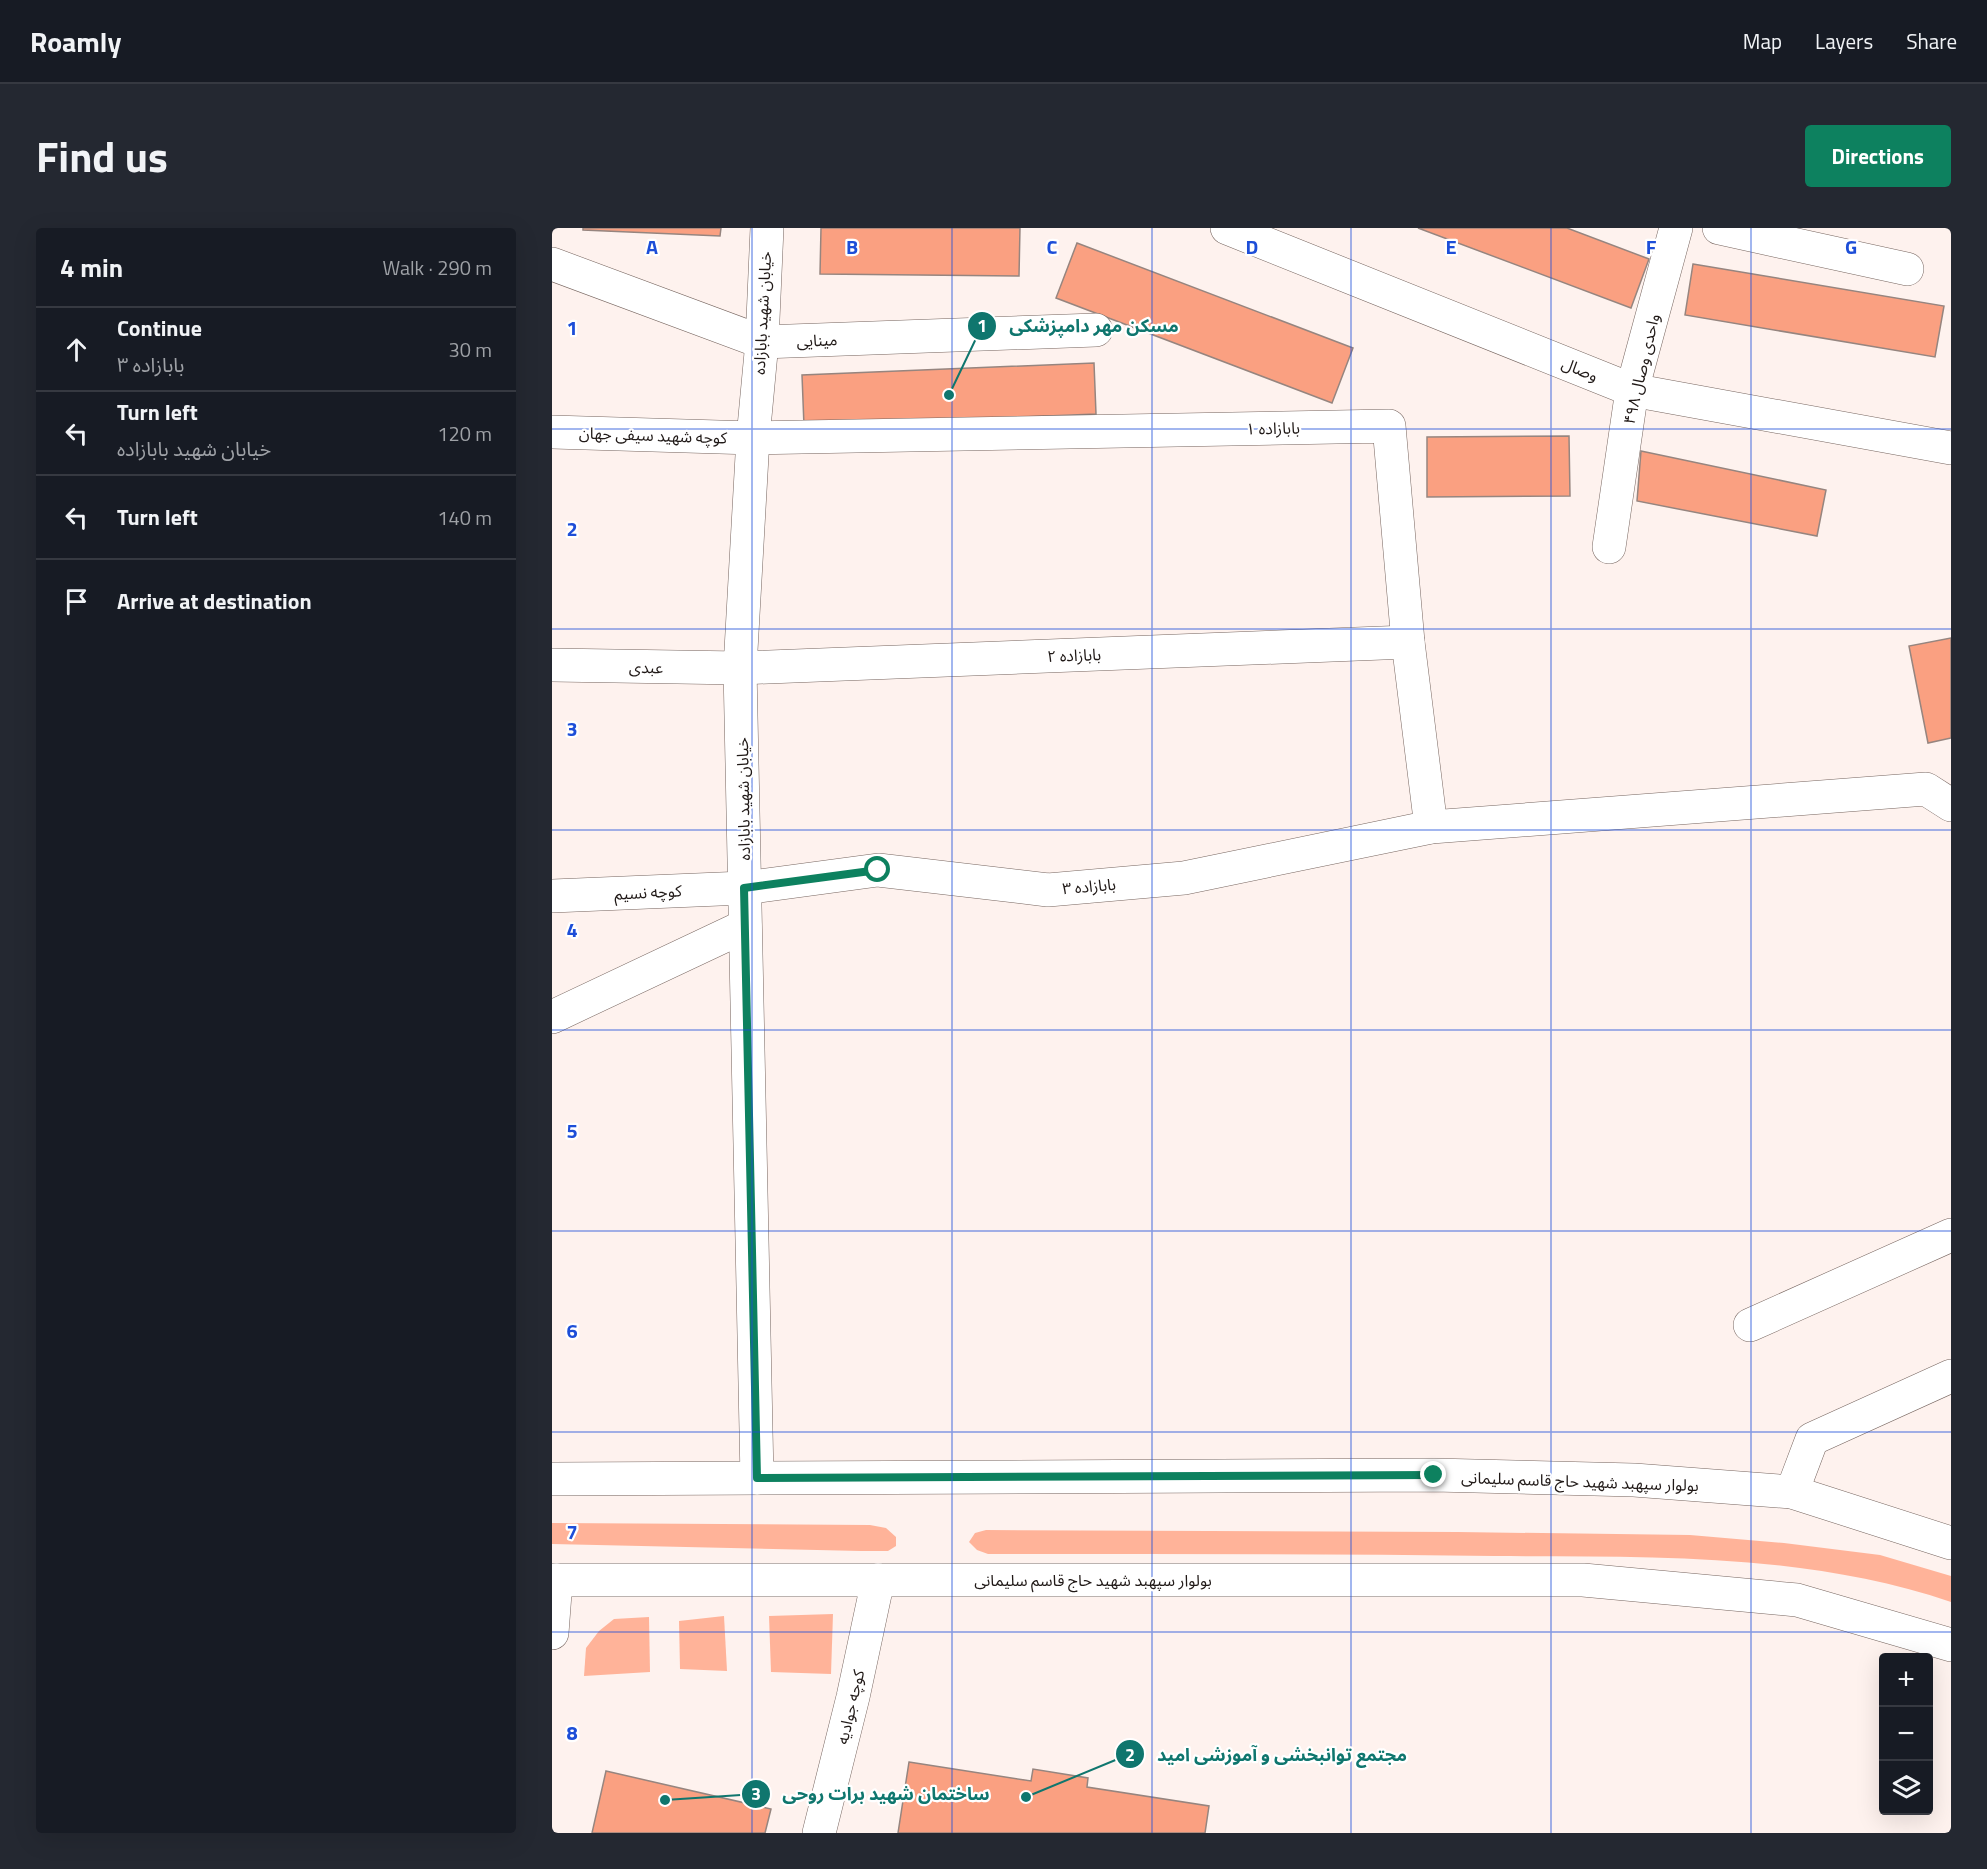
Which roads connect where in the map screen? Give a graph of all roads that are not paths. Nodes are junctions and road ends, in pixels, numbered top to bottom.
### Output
1 (767, 228) edge
2 (1227, 228) edge
3 (1676, 228) edge
4 (1719, 228) edge
5 (552, 264) edge
6 (1907, 269) dead end
7 (1096, 330) dead end
8 (762, 342) junction
9 (1632, 390) junction
10 (552, 432) edge
11 (753, 438) junction
12 (1951, 448) edge
13 (1609, 547) dead end
14 (1408, 642) junction
15 (552, 665) edge
16 (740, 668) junction
17 (1951, 806) edge
18 (1431, 828) junction
19 (744, 888) junction
20 (552, 896) edge
21 (745, 926) junction
22 (552, 1017) edge
23 (1948, 1243) edge
24 (1750, 1325) dead end
25 (1951, 1376) edge
26 (757, 1478) junction
27 (552, 1479) edge
28 (1792, 1492) junction
29 (1951, 1542) edge
30 (554, 1580) edge
31 (878, 1580) junction
32 (552, 1633) edge
33 (1951, 1645) edge
34 (819, 1833) edge

1 - 8 street, خیابان شهید بابازاده
2 - 9 street, وصال
3 - 9 street, ۴۹۸ واحدی وصال
4 - 6 street
5 - 8 street, مینایی
7 - 8 street, مینایی
8 - 11 street, خیابان شهید بابازاده
9 - 12 street, وصال
9 - 13 street, ۴۹۸ واحدی وصال
10 - 11 street, کوچه شهید سیفی جهان
11 - 14 street, بابازاده ۱
11 - 16 street, خیابان شهید بابازاده
14 - 16 street, بابازاده ۲
14 - 18 street, بابازاده ۱
15 - 16 street, عبدی
16 - 19 street, خیابان شهید بابازاده
17 - 18 street, بابازاده ۳
18 - 19 street, بابازاده ۳
19 - 20 street, کوچه نسیم
19 - 21 street, خیابان شهید بابازاده
21 - 22 street
21 - 26 street, خیابان شهید بابازاده
23 - 24 street
25 - 28 street
26 - 27 street, بولوار سپهبد شهید حاج قاسم سلیمانی
26 - 28 street, بولوار سپهبد شهید حاج قاسم سلیمانی
28 - 29 street, بولوار سپهبد شهید حاج قاسم سلیمانی
30 - 31 street, بولوار سپهبد شهید حاج قاسم سلیمانی
30 - 32 street
31 - 33 street, بولوار سپهبد شهید حاج قاسم سلیمانی
31 - 34 street, کوچه جوادیه

